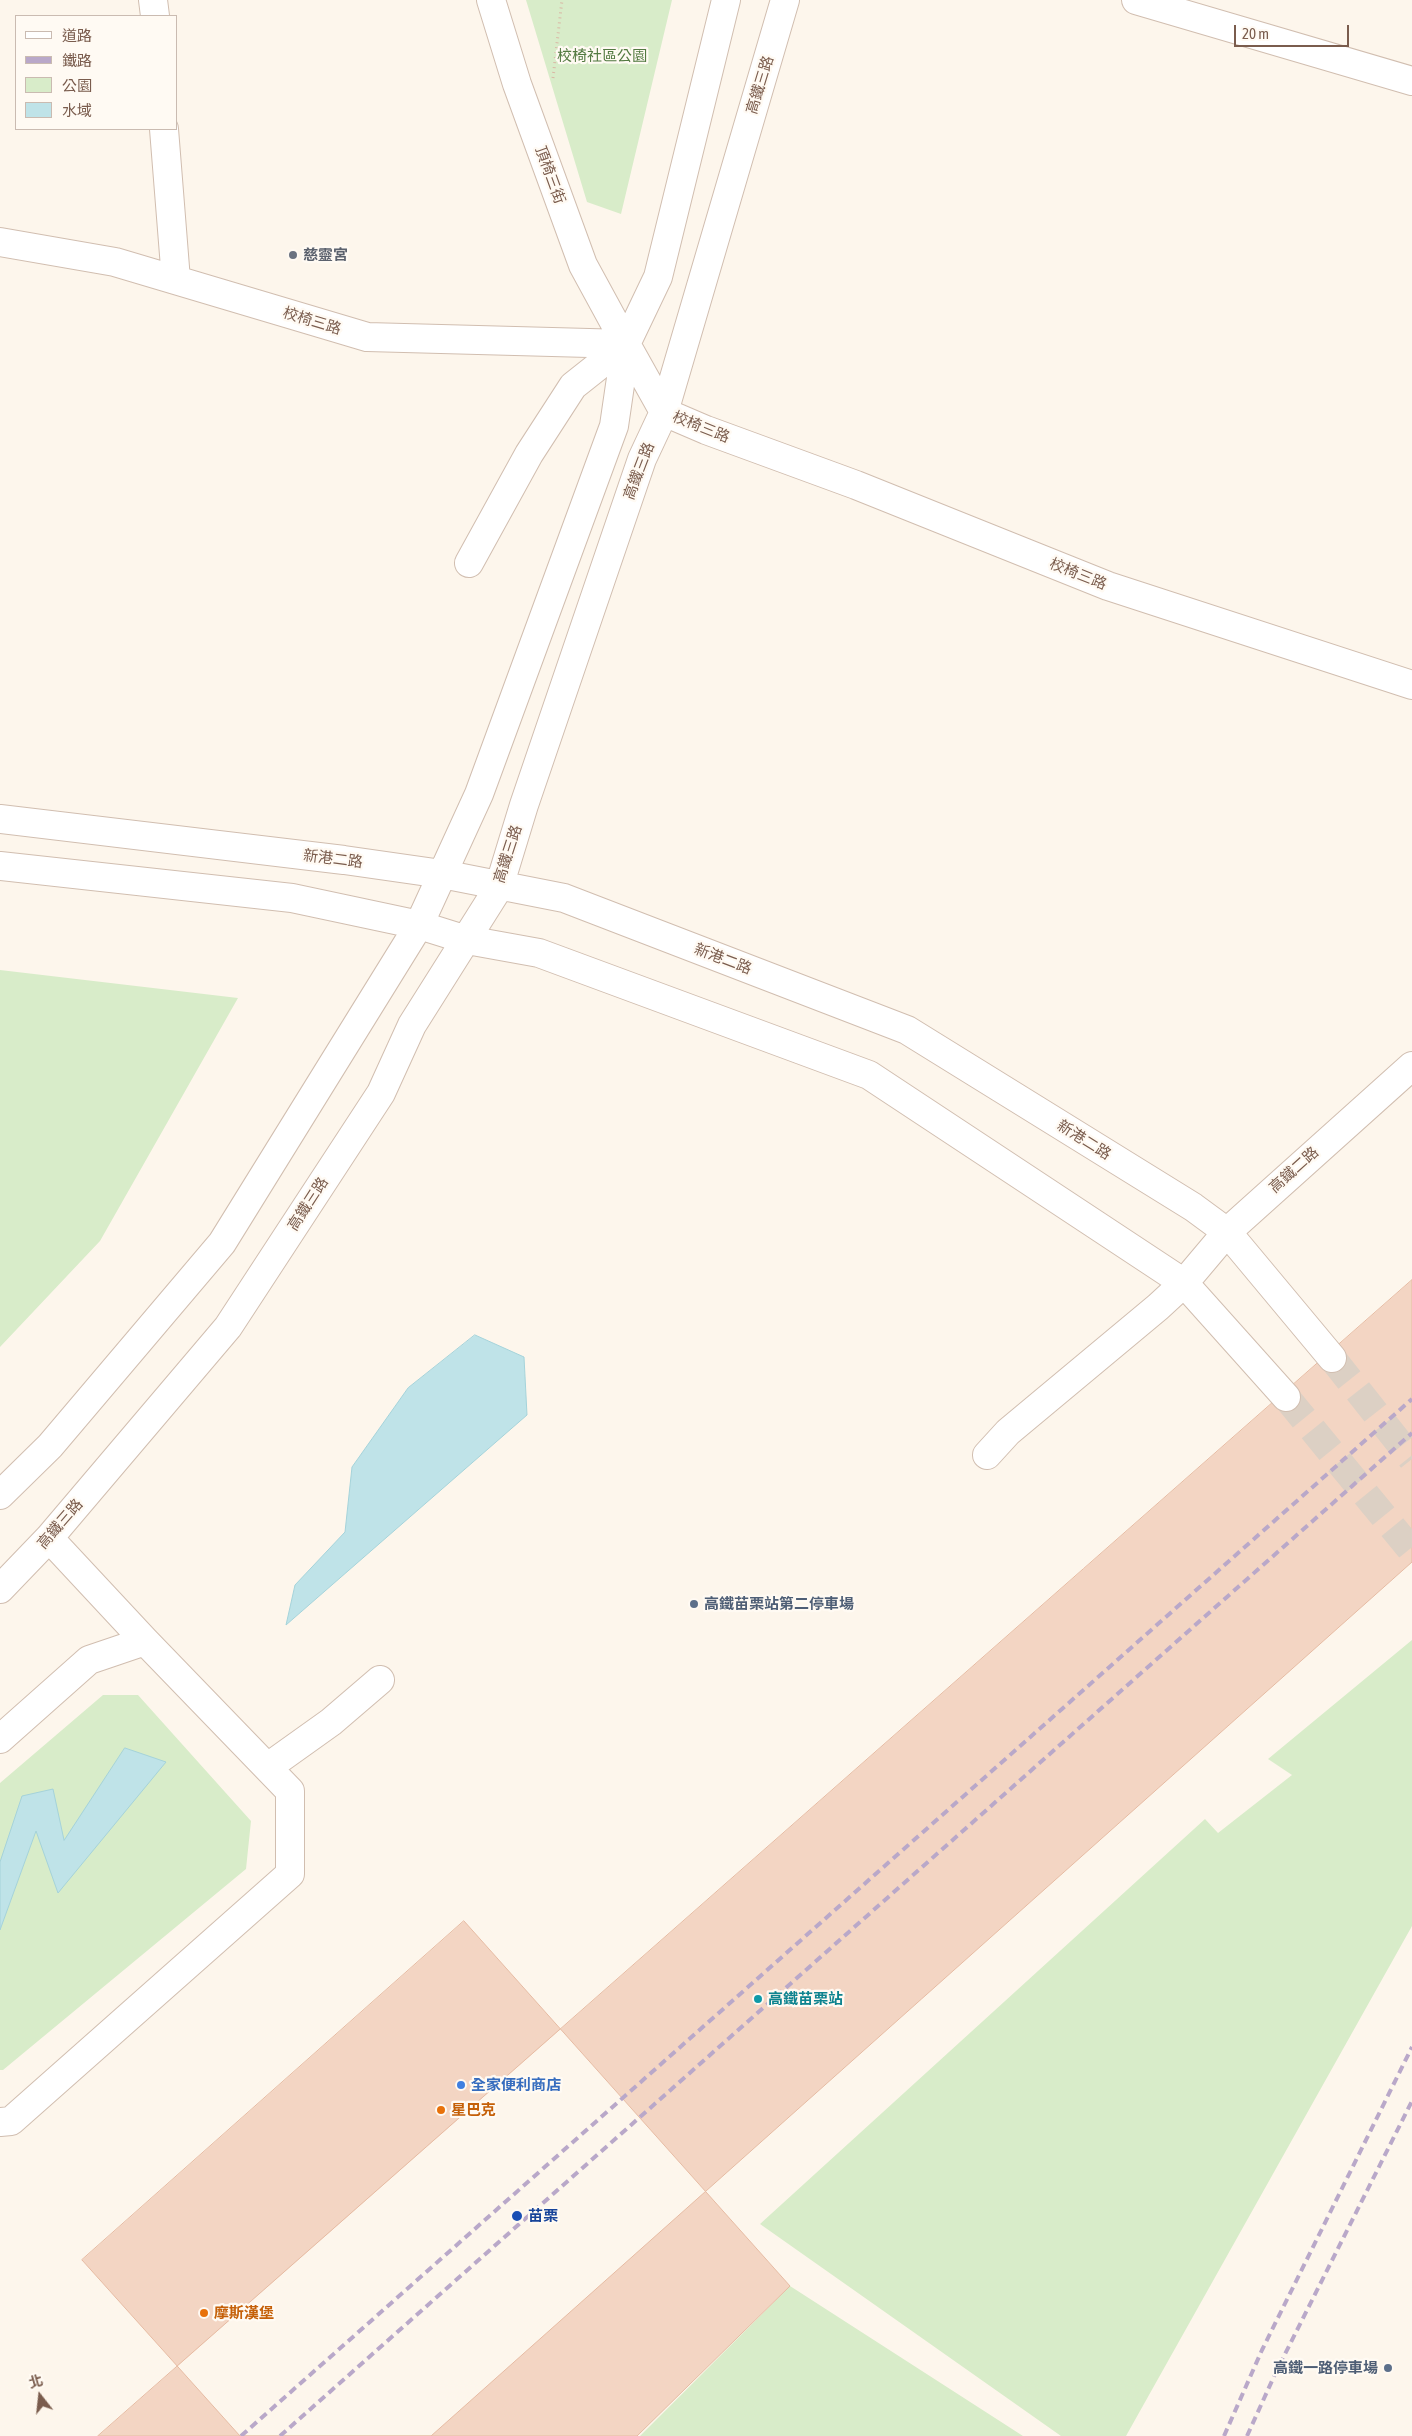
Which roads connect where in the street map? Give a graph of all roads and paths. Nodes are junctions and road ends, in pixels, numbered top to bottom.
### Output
1 (153, 0) edge
2 (491, 0) edge
3 (562, 0) edge
4 (726, 0) edge
5 (785, 0) edge
6 (1136, 0) edge
7 (154, 15) edge
8 (1412, 81) edge
9 (552, 85) dead end
10 (164, 130) edge
11 (0, 242) edge
12 (176, 280) junction
13 (626, 344) junction
14 (664, 412) junction
15 (469, 563) dead end
16 (1412, 685) edge
17 (0, 819) edge
18 (0, 866) edge
19 (442, 874) junction
20 (499, 887) junction
21 (419, 926) junction
22 (467, 940) junction
23 (1412, 1066) edge
24 (1227, 1232) junction
25 (1184, 1283) junction
26 (1332, 1358) tunnel mouth
27 (1286, 1397) tunnel mouth
28 (987, 1455) dead end
29 (0, 1495) edge
30 (49, 1538) junction
31 (0, 1589) edge
32 (145, 1641) junction
33 (380, 1680) dead end
34 (0, 1739) edge
35 (268, 1767) junction
36 (0, 2122) edge

1 - 7 street
2 - 13 street, 頂椅三街
3 - 9 path
4 - 13 street
5 - 14 street, 高鐵三路
6 - 8 street
10 - 12 street
11 - 12 street, 校椅三路
12 - 13 street, 校椅三路
13 - 14 street, 校椅三路
13 - 15 street
13 - 19 street
14 - 16 street, 校椅三路
14 - 20 street, 高鐵三路
17 - 19 street, 新港二路
18 - 21 street
19 - 20 street, 新港二路
19 - 21 street
20 - 22 street, 高鐵三路
20 - 24 street, 新港二路
21 - 22 street
21 - 29 street
22 - 25 street
22 - 30 street, 高鐵三路
23 - 24 street, 高鐵二路
24 - 25 street, 高鐵二路
24 - 26 street, 新港二路
25 - 27 street
25 - 28 street, 高鐵二路
30 - 31 street, 高鐵三路
30 - 32 street
32 - 34 street
32 - 35 street
33 - 35 street
35 - 36 street

